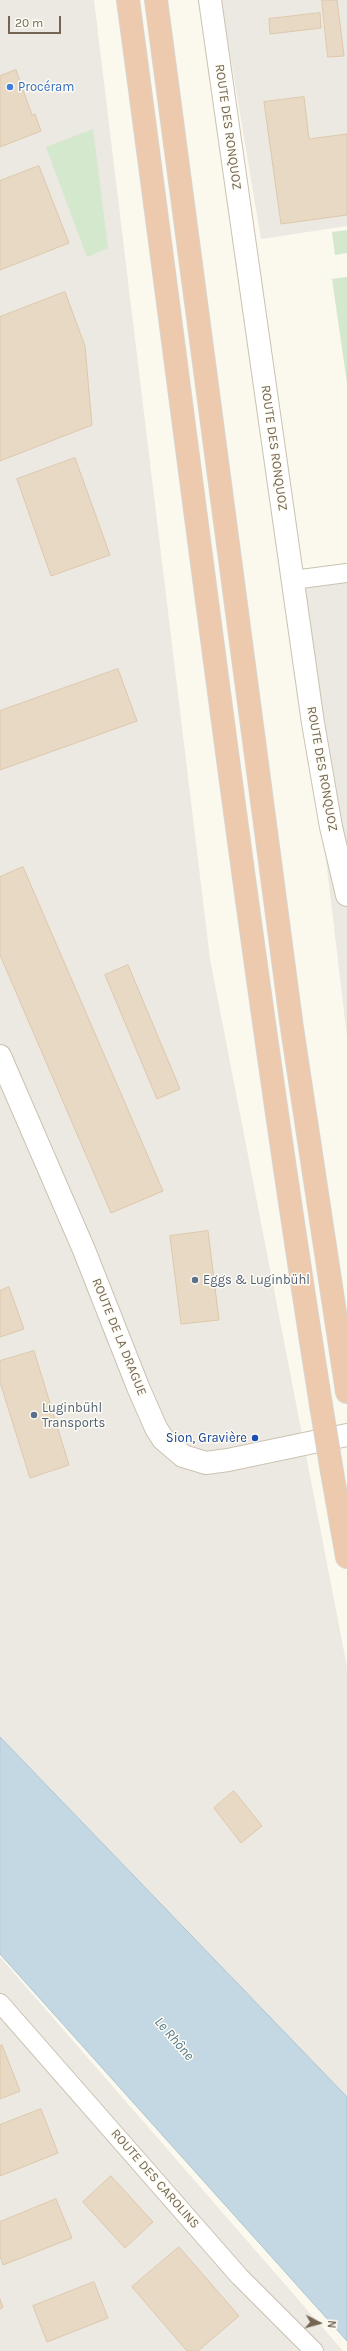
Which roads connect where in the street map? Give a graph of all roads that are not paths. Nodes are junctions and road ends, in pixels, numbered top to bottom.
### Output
1 (128, 0) edge
2 (156, 0) edge
3 (210, 0) edge
4 (347, 573) edge
5 (293, 580) junction
6 (347, 895) edge
7 (0, 1056) edge
8 (347, 1392) edge
9 (347, 1435) edge
10 (347, 1557) edge
11 (0, 2002) edge
12 (314, 2351) edge

1 - 10 highway, bridge
2 - 8 highway
3 - 5 street, ROUTE DES RONQUOZ
4 - 5 street
5 - 6 street, ROUTE DES RONQUOZ
7 - 9 street, ROUTE DE LA DRAGUE
11 - 12 street, ROUTE DES CAROLINS

